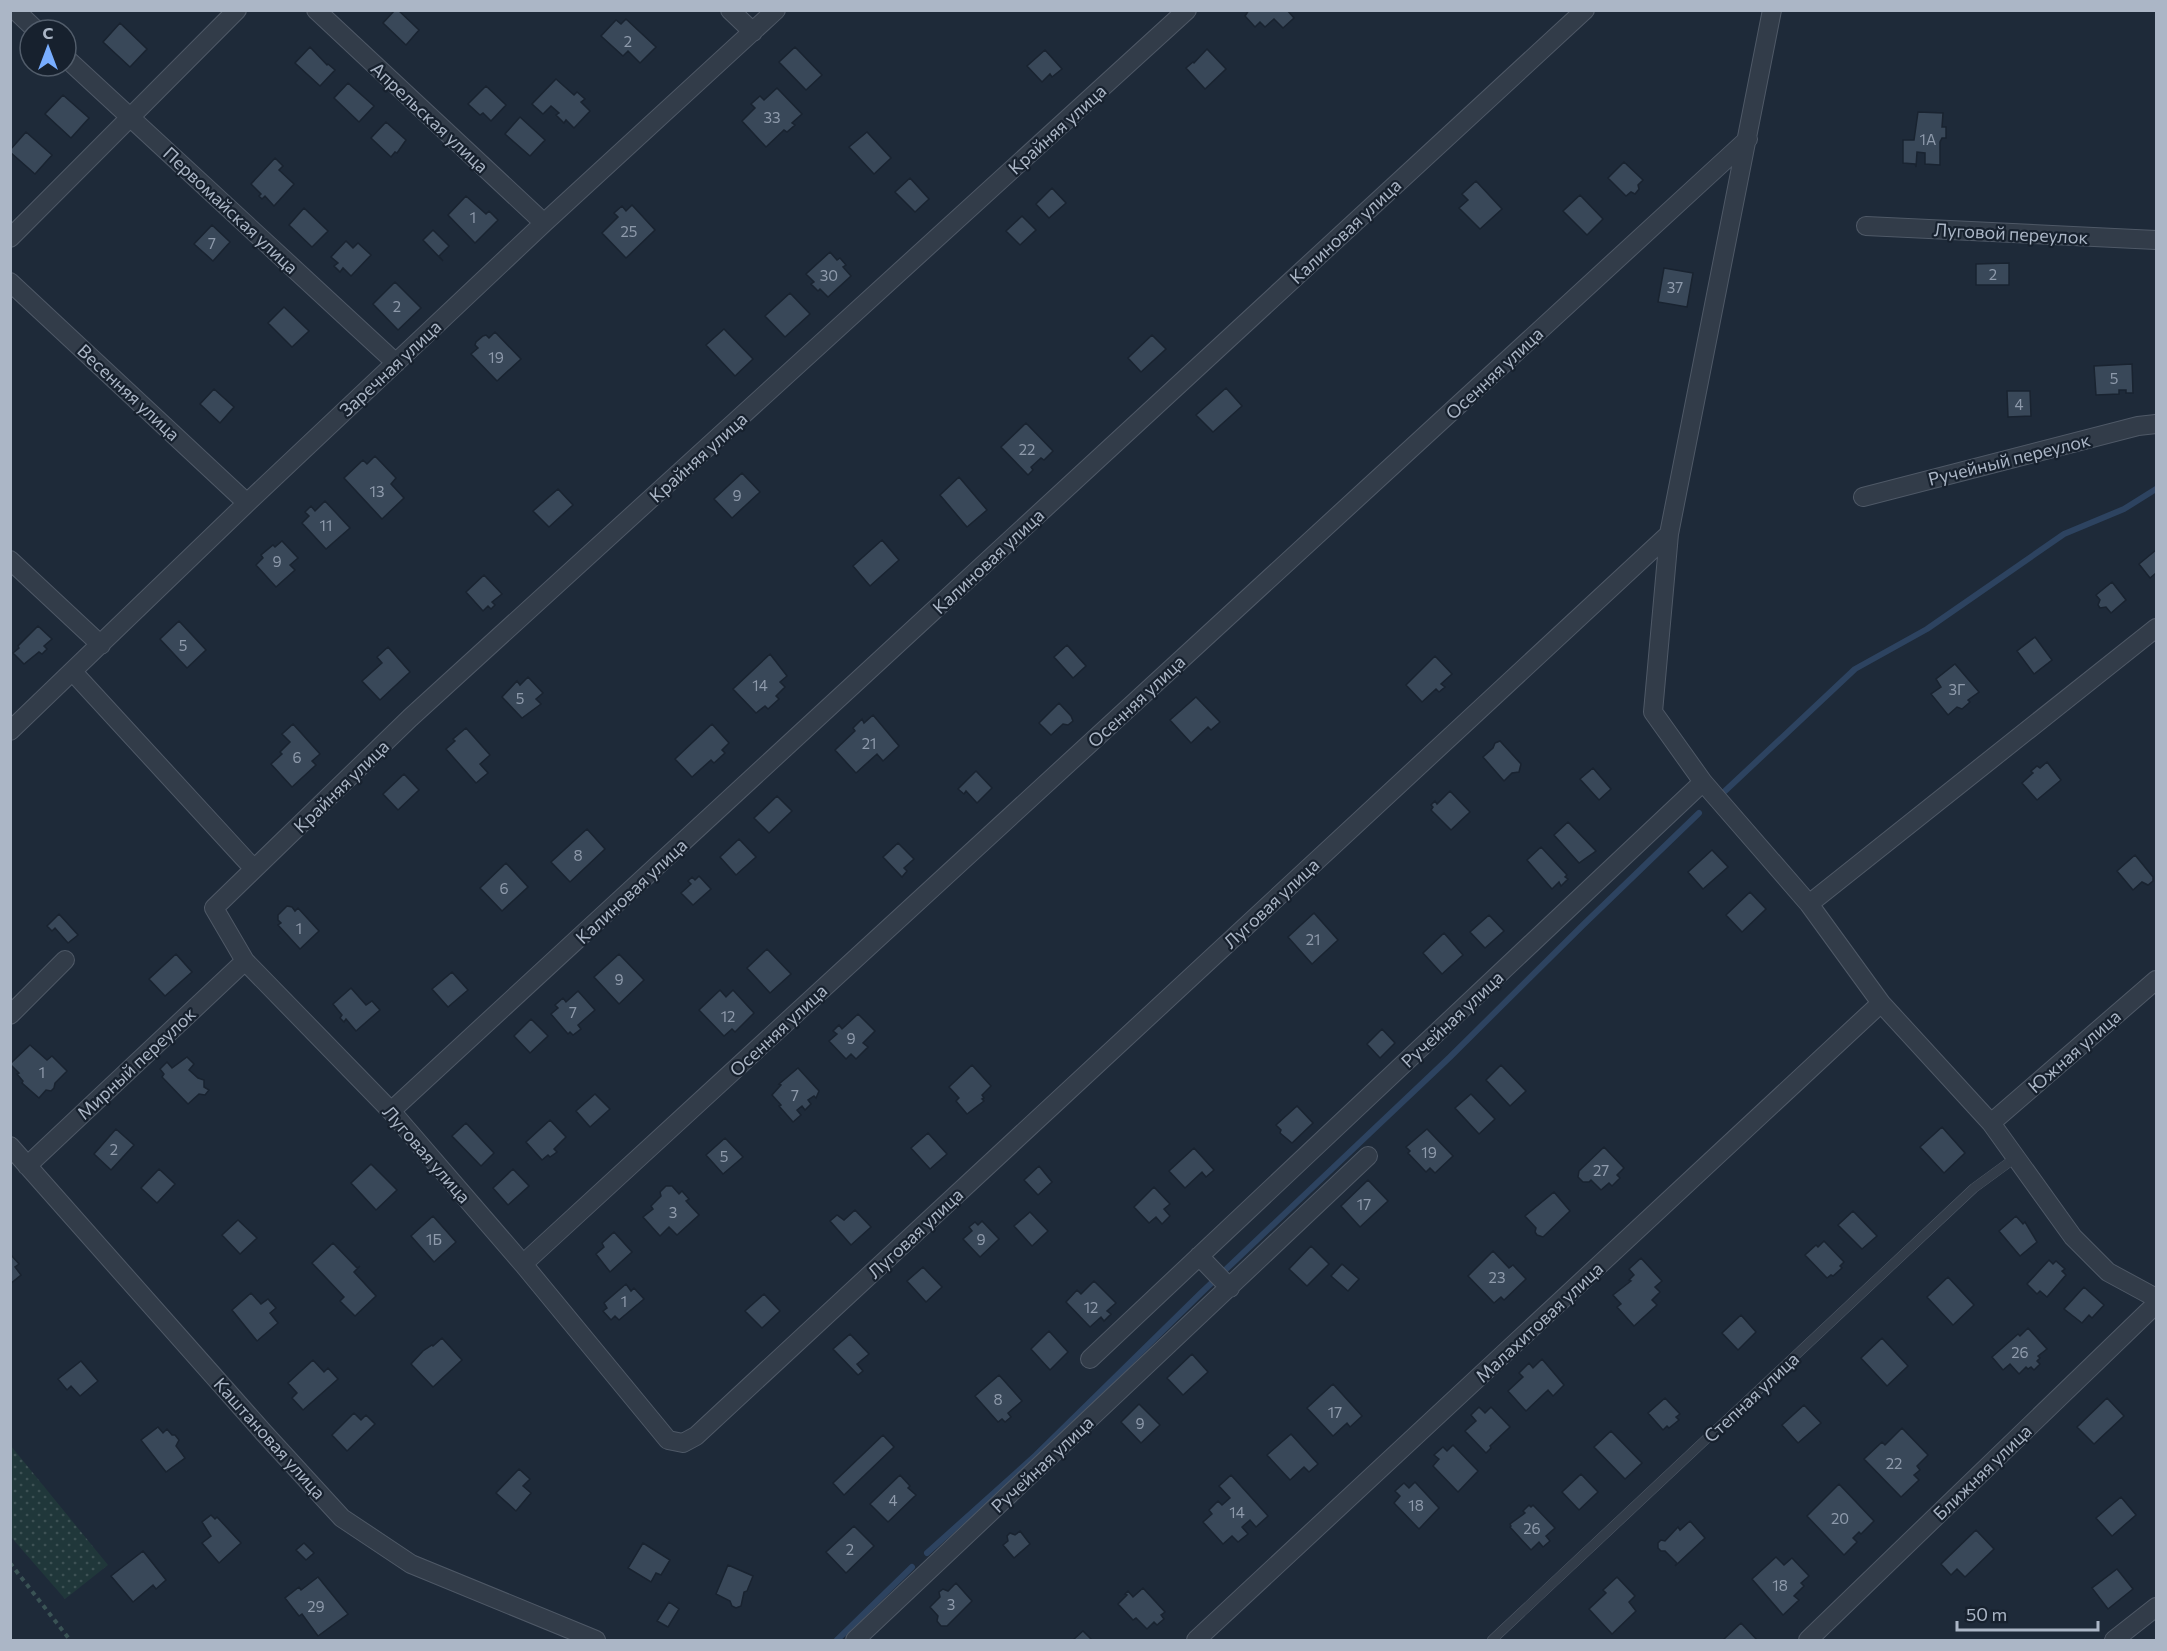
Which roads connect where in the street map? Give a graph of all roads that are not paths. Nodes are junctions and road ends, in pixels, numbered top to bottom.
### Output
1 (237, 10) edge
2 (316, 10) edge
3 (730, 10) edge
4 (776, 10) edge
5 (1187, 10) edge
6 (1585, 10) edge
7 (1772, 10) edge
8 (753, 32) junction
9 (78, 69) edge
10 (130, 118) junction
11 (1748, 139) junction
12 (544, 223) junction
13 (1866, 226) dead end
14 (10, 238) edge
15 (2157, 240) edge
16 (10, 282) edge
17 (396, 363) junction
18 (2157, 424) edge
19 (1863, 497) dead end
20 (247, 503) junction
21 (1669, 534) junction
22 (10, 560) edge
23 (2157, 628) edge
24 (101, 645) junction
25 (73, 672) junction
26 (10, 731) edge
27 (1703, 782) junction
28 (254, 869) junction
29 (1809, 904) junction
30 (214, 908) joint
31 (65, 960) dead end
32 (245, 961) junction
33 (2157, 980) edge
34 (1881, 1003) junction
35 (10, 1015) edge
36 (391, 1112) junction
37 (1991, 1123) junction
38 (10, 1146) edge
39 (1368, 1156) dead end
40 (2015, 1158) junction
41 (27, 1166) junction
42 (1199, 1256) junction
43 (523, 1264) junction
44 (1230, 1288) junction
45 (2157, 1298) edge
46 (2157, 1304) edge
47 (1090, 1359) dead end
48 (2157, 1607) edge
49 (596, 1641) edge
50 (855, 1641) edge
51 (1196, 1641) edge
52 (1492, 1641) edge
53 (1808, 1641) edge
54 (2114, 1641) edge

1 - 10 street
2 - 12 street, Апрельская улица
3 - 8 street
4 - 8 street, Заречная улица
5 - 28 street, Крайняя улица
6 - 36 street, Калиновая улица
7 - 11 street
8 - 12 street, Заречная улица
9 - 10 street, Первомайская улица
10 - 14 street
10 - 17 street, Первомайская улица
11 - 21 street
11 - 43 street, Осенняя улица
12 - 17 street, Заречная улица
13 - 15 street, Луговой переулок
16 - 20 street, Весенняя улица
17 - 20 street, Заречная улица
18 - 19 street, Ручейный переулок
20 - 24 street, Заречная улица
21 - 27 street
21 - 43 street, Луговая улица
22 - 24 street
23 - 29 street
24 - 25 street, Заречная улица
25 - 26 street, Заречная улица
25 - 28 street
27 - 29 street
27 - 42 street, Ручейная улица
28 - 30 street, Крайняя улица
29 - 34 street
30 - 32 street, Луговая улица
31 - 35 street
32 - 36 street, Луговая улица
32 - 41 street, Мирный переулок
33 - 37 street, Южная улица
34 - 37 street
34 - 51 street, Малахитовая улица
36 - 43 street, Луговая улица
37 - 40 street
38 - 41 street, Каштановая улица
39 - 44 street, Ручейная улица
40 - 45 street
40 - 52 lane, Степная улица
41 - 49 street, Каштановая улица
42 - 44 street
42 - 47 street, Ручейная улица
44 - 50 street, Ручейная улица
46 - 53 street, Ближняя улица
48 - 54 street

